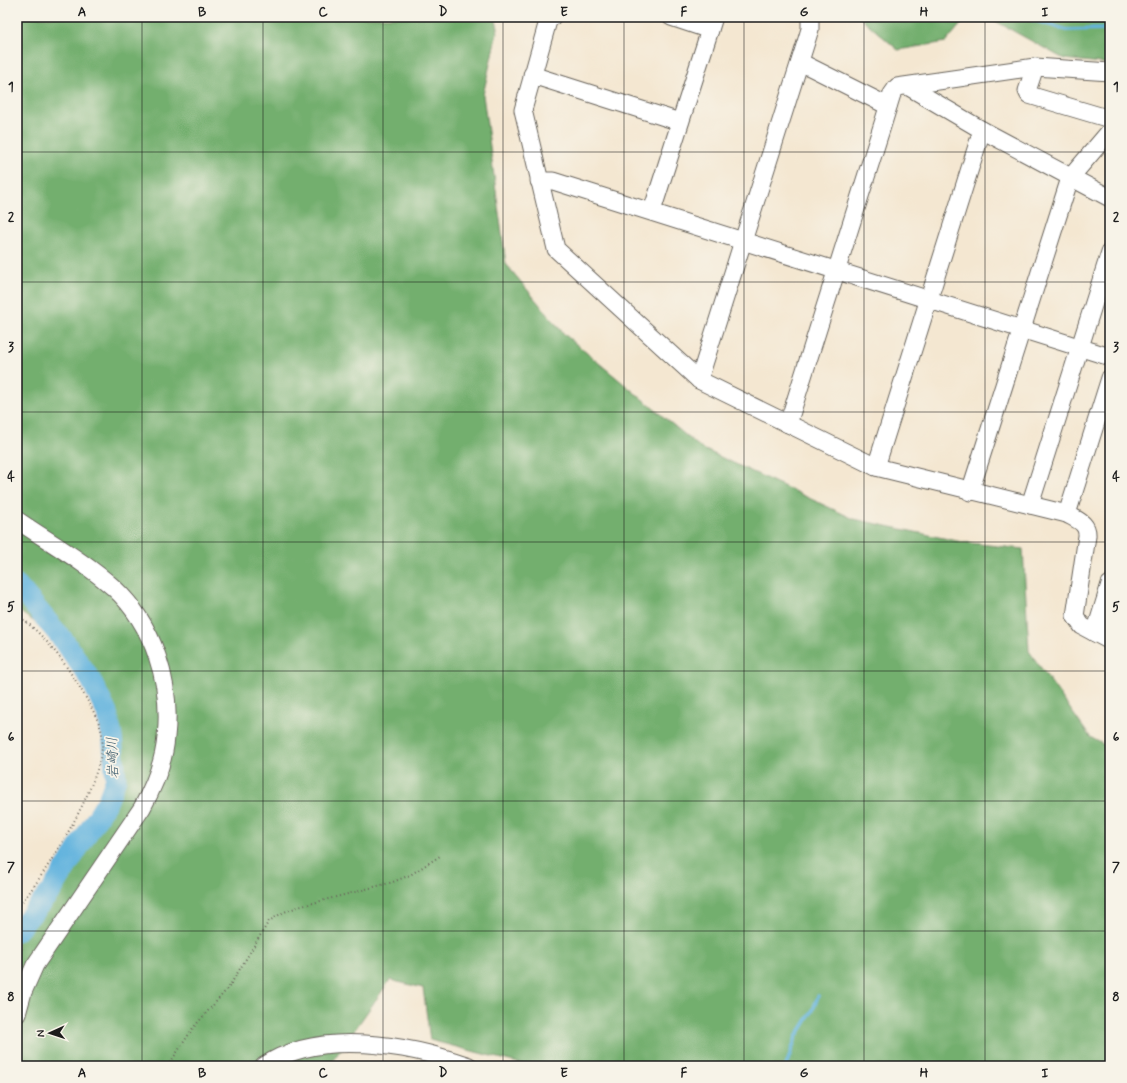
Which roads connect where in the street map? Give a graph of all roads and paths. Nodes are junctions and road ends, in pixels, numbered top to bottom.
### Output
1 (552, 17) edge
2 (671, 17) edge
3 (810, 17) edge
4 (712, 23) edge
5 (800, 62) junction
6 (1035, 67) junction
7 (1110, 72) edge
8 (532, 75) junction
9 (909, 87) junction
10 (888, 106) junction
11 (1110, 119) edge
12 (680, 122) junction
13 (982, 130) junction
14 (1110, 131) edge
15 (1070, 178) junction
16 (539, 181) junction
17 (1110, 198) edge
18 (652, 211) junction
19 (742, 241) junction
20 (1110, 252) edge
21 (837, 271) junction
22 (928, 300) junction
23 (1022, 329) junction
24 (1081, 348) junction
25 (1110, 357) edge
26 (1110, 378) edge
27 (699, 380) junction
28 (788, 424) junction
29 (876, 467) junction
30 (970, 492) junction
31 (1030, 505) junction
32 (1067, 514) junction
33 (17, 520) edge
34 (1110, 584) edge
35 (17, 615) edge
36 (1095, 633) junction
37 (1110, 641) edge
38 (440, 856) dead end
39 (17, 908) edge
40 (17, 1014) edge
41 (1110, 1059) edge
42 (168, 1066) edge
43 (264, 1066) edge
44 (469, 1066) edge
45 (1108, 1066) edge

1 - 8 street
2 - 4 street
3 - 5 street
4 - 12 street
5 - 10 street
5 - 19 street
6 - 7 street
6 - 9 street
6 - 11 street
8 - 12 street
8 - 16 street
9 - 10 street
9 - 13 street
10 - 21 street
12 - 18 street
13 - 15 street
13 - 22 street
14 - 15 street
15 - 17 street
15 - 23 street
16 - 18 street
16 - 27 street
18 - 19 street
19 - 21 street
19 - 27 street
20 - 24 street
21 - 22 street
21 - 28 street
22 - 23 street
22 - 29 street
23 - 24 street
23 - 30 street
24 - 25 street
24 - 31 street
26 - 32 street
27 - 28 street
28 - 29 street
29 - 30 street
30 - 31 street
31 - 32 street
32 - 36 street
33 - 40 street
34 - 36 street
35 - 39 path
36 - 37 street
38 - 42 path
41 - 45 path
43 - 44 street

